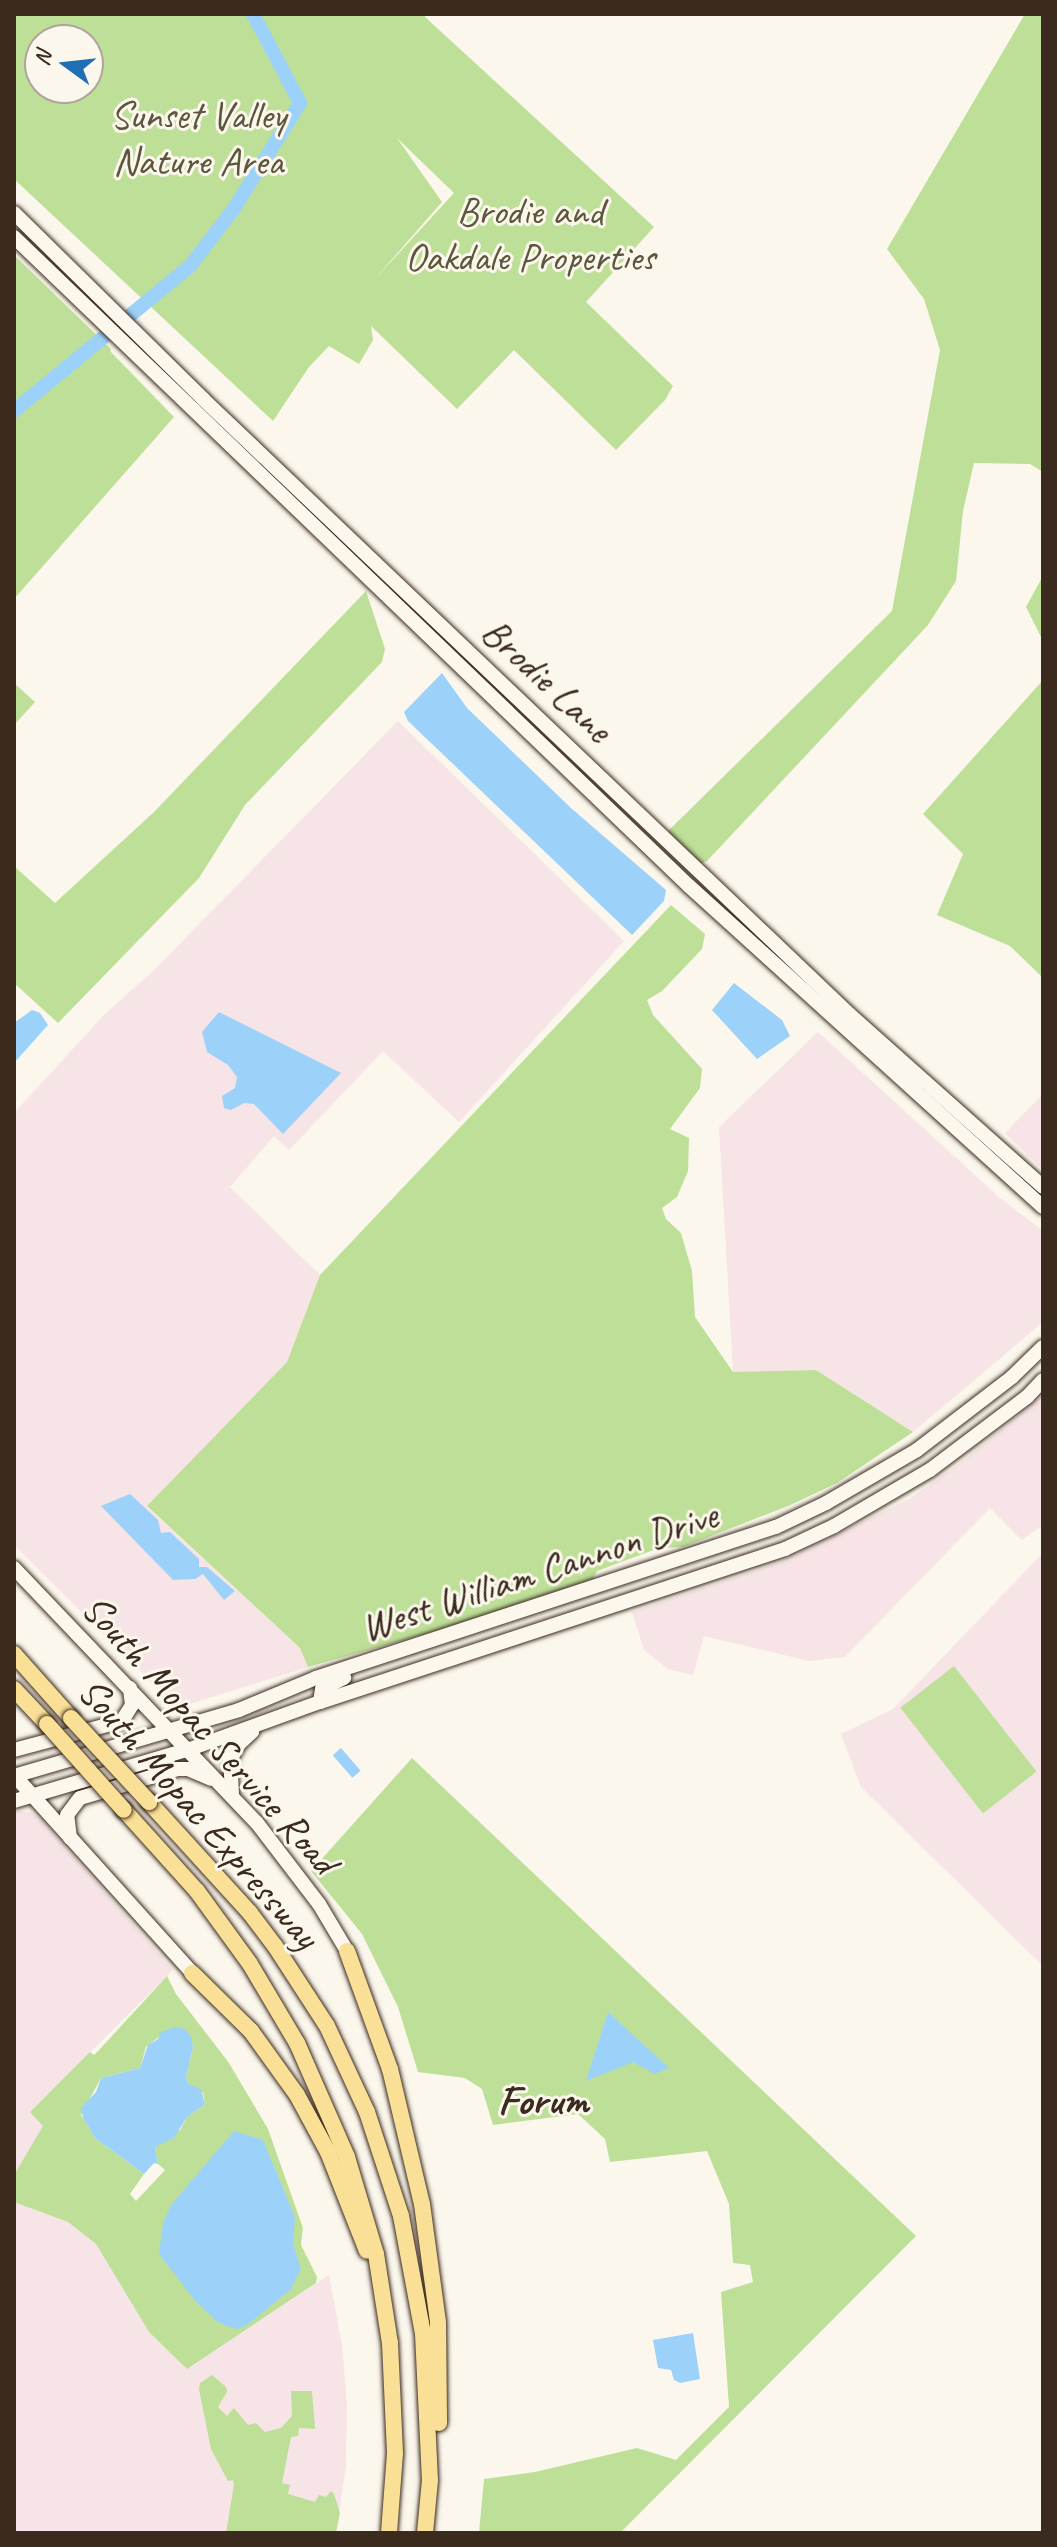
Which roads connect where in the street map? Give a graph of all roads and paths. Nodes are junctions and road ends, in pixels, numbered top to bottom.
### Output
1 (14, 213) edge
2 (14, 237) edge
3 (844, 1019) junction
4 (1043, 1187) edge
5 (1043, 1207) edge
6 (1043, 1347) edge
7 (1043, 1380) edge
8 (948, 1429) junction
9 (962, 1449) junction
10 (776, 1527) junction
11 (785, 1549) junction
12 (14, 1568) edge
13 (390, 1653) junction
14 (14, 1654) edge
15 (130, 1688) junction
16 (14, 1689) edge
17 (320, 1702) junction
18 (259, 1726) junction
19 (171, 1730) junction
20 (190, 1749) junction
21 (14, 1750) edge
22 (14, 1775) edge
23 (218, 1783) junction
24 (31, 1794) junction
25 (232, 1795) junction
26 (14, 1801) edge
27 (70, 1838) junction
28 (347, 1951) joint
29 (192, 1973) joint
30 (380, 2282) junction
31 (430, 2480) junction
32 (389, 2533) edge
33 (425, 2533) edge

1 - 3 main road, Brodie Lane
2 - 3 main road, Brodie Lane
3 - 4 main road, Brodie Lane
3 - 5 main road, Brodie Lane
6 - 8 main road, West William Cannon Drive
7 - 9 main road, West William Cannon Drive
8 - 9 main road
8 - 10 main road, West William Cannon Drive
9 - 11 main road, West William Cannon Drive
10 - 11 main road
10 - 13 main road, West William Cannon Drive
11 - 17 main road, West William Cannon Drive
12 - 15 main road, South Mopac Service Road
13 - 17 main road
13 - 19 main road, West William Cannon Drive
14 - 31 highway, South Mopac Expressway, bridge
15 - 19 main road, South Mopac Service Road
15 - 21 main road
16 - 30 highway, South Mopac Expressway, bridge
17 - 18 main road, West William Cannon Drive
18 - 20 main road, West William Cannon Drive
18 - 25 main road
19 - 20 main road, South Mopac Service Road
19 - 22 main road, West William Cannon Drive
20 - 23 main road, South Mopac Service Road
20 - 24 main road, West William Cannon Drive
22 - 24 main road
23 - 25 main road, South Mopac Service Road
23 - 27 main road
24 - 26 main road, West William Cannon Drive
24 - 27 main road
25 - 28 main road, South Mopac Service Road
27 - 29 main road
28 - 31 highway
29 - 30 highway
30 - 32 highway, South Mopac Expressway
31 - 33 highway, South Mopac Expressway

